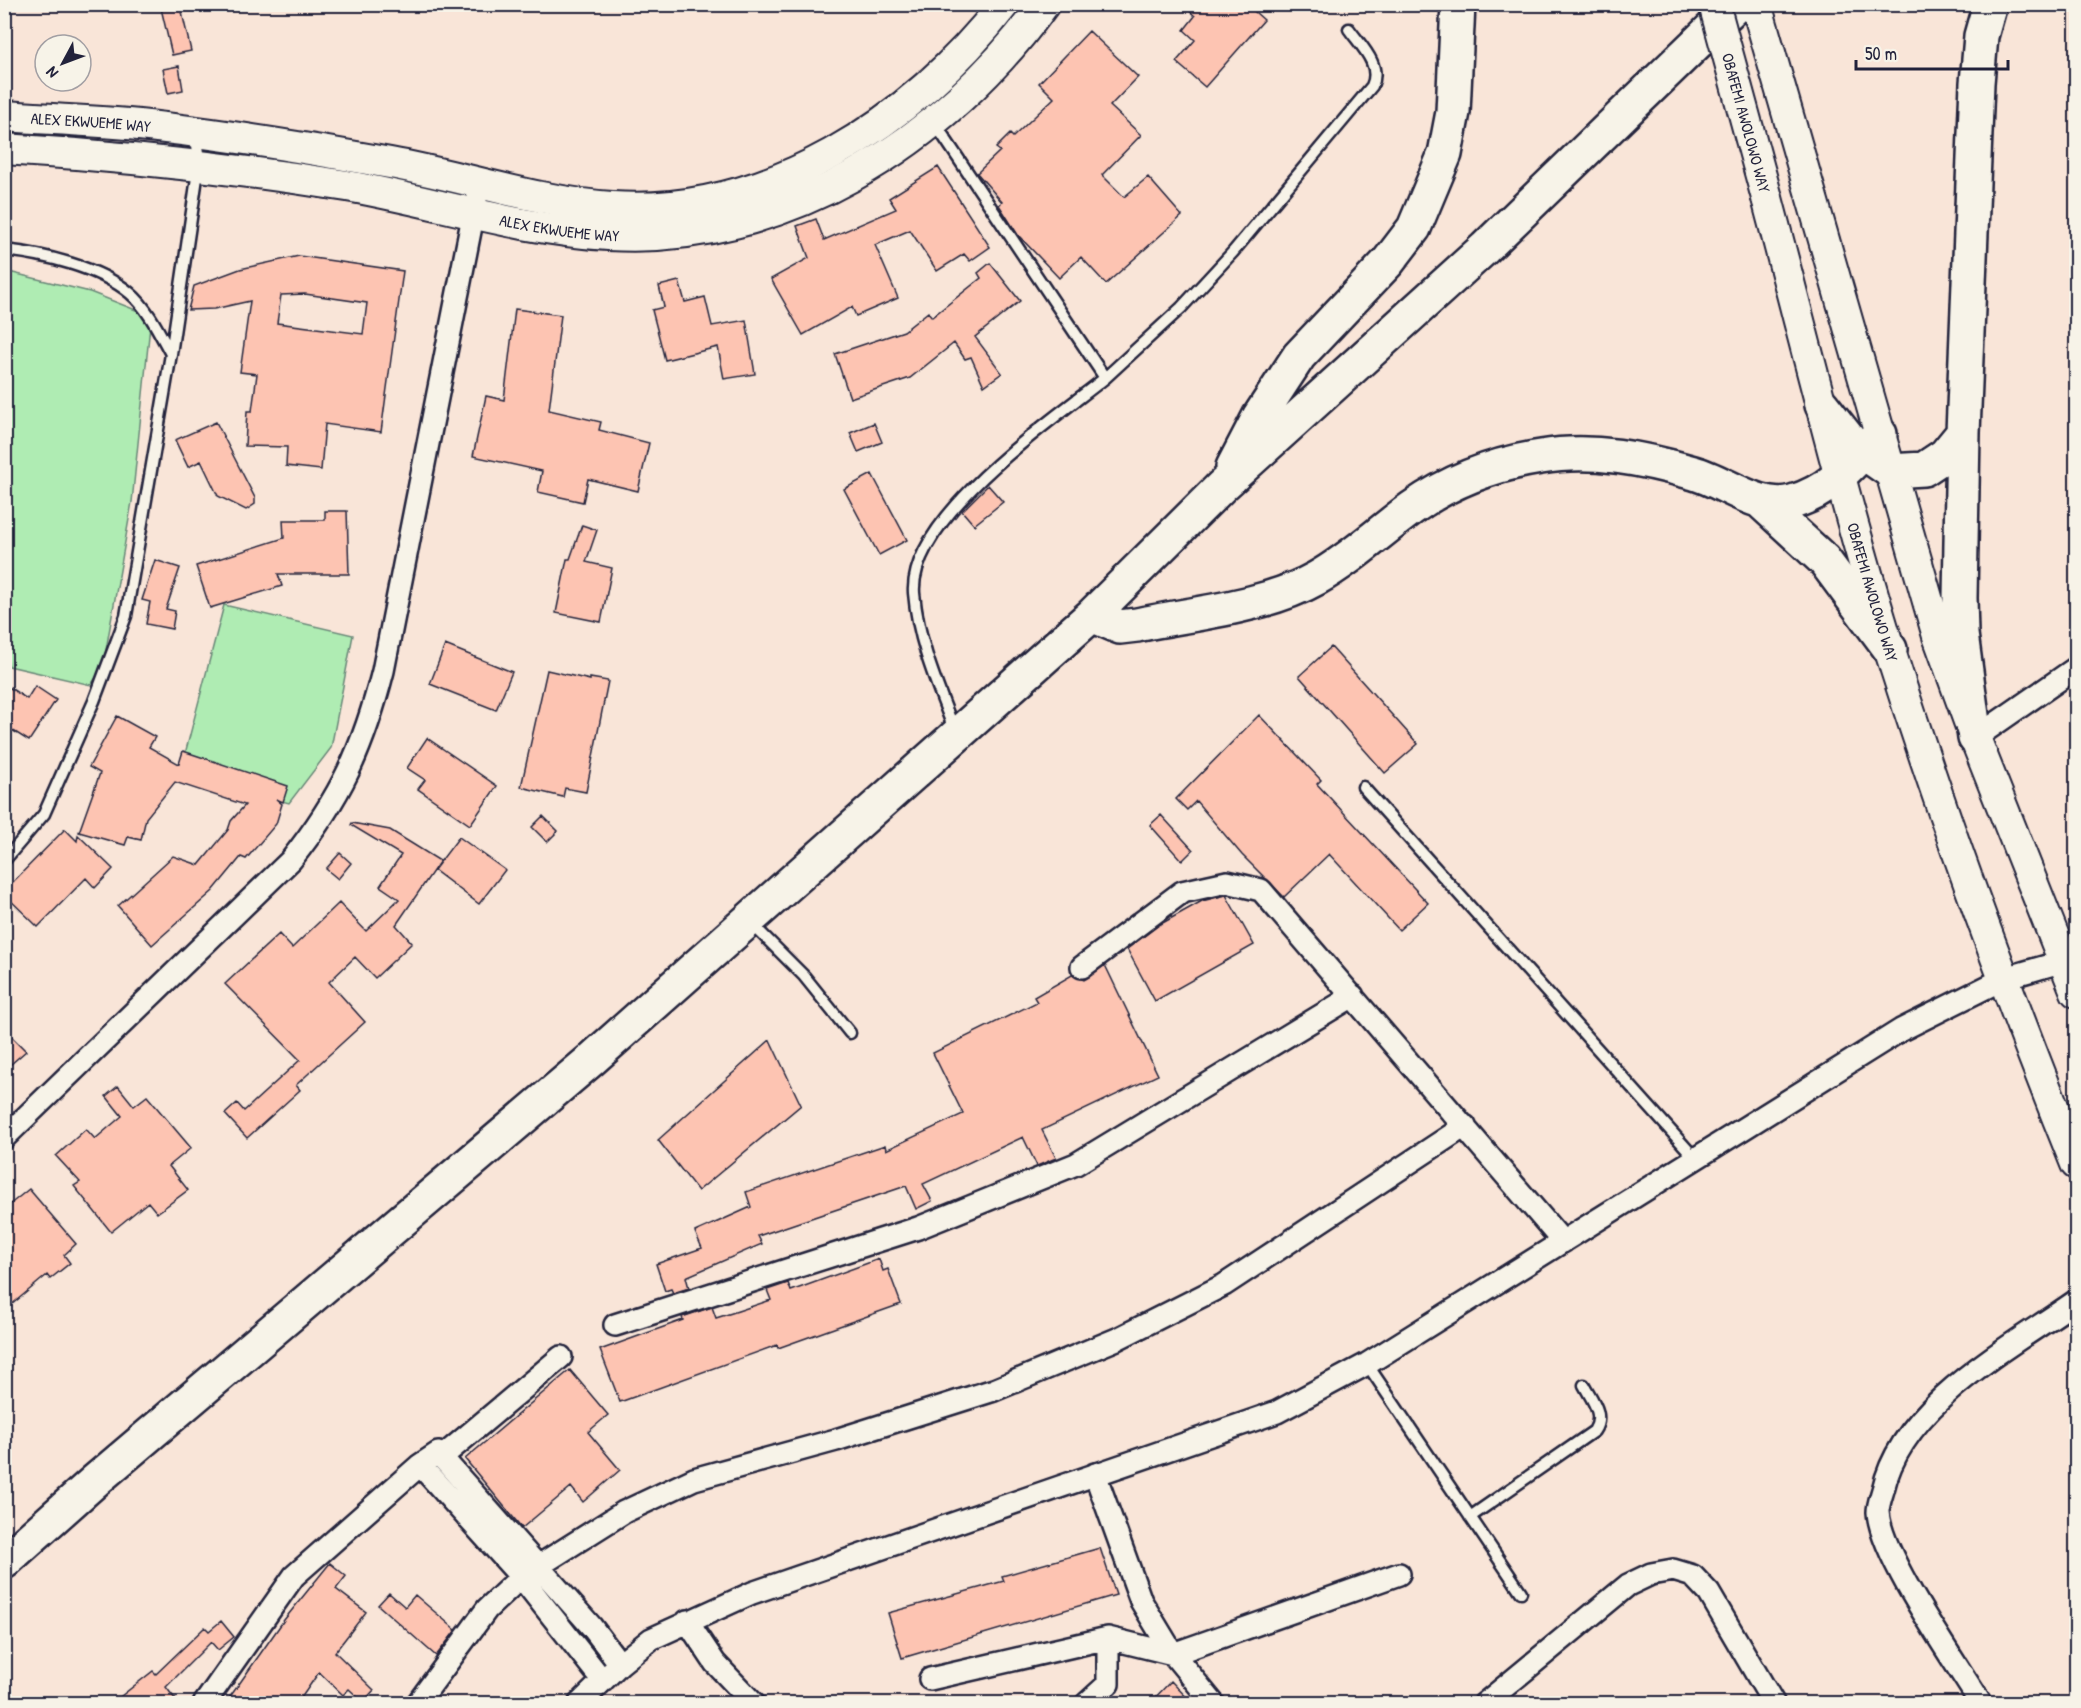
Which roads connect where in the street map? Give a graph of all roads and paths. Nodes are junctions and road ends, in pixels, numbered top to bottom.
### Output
1 (1004, 4) edge
2 (1044, 4) edge
3 (1458, 4) edge
4 (1714, 4) edge
5 (1737, 4) edge
6 (1756, 4) edge
7 (1990, 4) edge
8 (1349, 29) dead end
9 (4, 116) edge
10 (933, 122) junction
11 (196, 134) junction
12 (4, 149) edge
13 (199, 164) junction
14 (477, 199) junction
15 (4, 250) edge
16 (171, 354) junction
17 (1105, 378) junction
18 (1822, 405) joint
19 (1963, 433) junction
20 (1861, 454) junction
21 (1890, 471) junction
22 (1222, 486) junction
23 (1760, 501) junction
24 (1092, 615) junction
25 (1890, 649) junction
26 (2076, 668) edge
27 (957, 736) junction
28 (1975, 738) junction
29 (1364, 787) dead end
30 (4, 861) edge
31 (748, 920) junction
32 (2070, 958) edge
33 (1082, 968) dead end
34 (2005, 978) junction
35 (2076, 992) edge
36 (1353, 996) junction
37 (850, 1033) dead end
38 (1465, 1126) junction
39 (4, 1138) edge
40 (1696, 1159) junction
41 (2076, 1164) edge
42 (1563, 1242) junction
43 (2076, 1301) edge
44 (615, 1325) dead end
45 (561, 1357) dead end
46 (1367, 1364) junction
47 (1584, 1385) dead end
48 (442, 1457) junction
49 (420, 1465) junction
50 (1095, 1474) junction
51 (96, 1480) junction
52 (1470, 1516) junction
53 (4, 1543) edge
54 (4, 1562) edge
55 (528, 1572) junction
56 (1399, 1574) dead end
57 (1521, 1592) dead end
58 (687, 1621) junction
59 (1108, 1638) junction
60 (1173, 1654) junction
61 (621, 1664) junction
62 (930, 1679) dead end
63 (603, 1681) junction
64 (204, 1704) edge
65 (417, 1704) edge
66 (579, 1704) edge
67 (754, 1704) edge
68 (1086, 1704) edge
69 (1214, 1704) edge
70 (1484, 1704) edge
71 (1774, 1704) edge
72 (1981, 1704) edge

1 - 14 street, ALEX EKWUEME WAY
2 - 10 street, ALEX EKWUEME WAY
3 - 22 main road
4 - 18 street, OBAFEMI AWOLOWO WAY, bridge
5 - 22 main road
6 - 20 street, OBAFEMI AWOLOWO WAY
7 - 19 main road
8 - 17 lane
9 - 11 street, ALEX EKWUEME WAY
10 - 14 street, ALEX EKWUEME WAY
10 - 17 lane
11 - 13 lane
11 - 14 street, ALEX EKWUEME WAY
12 - 13 street, ALEX EKWUEME WAY
13 - 14 street, ALEX EKWUEME WAY
13 - 16 lane
14 - 39 street
15 - 16 lane
16 - 30 lane
17 - 27 lane
18 - 20 main road
19 - 21 main road
19 - 28 main road
20 - 21 main road
20 - 23 main road
20 - 25 street, OBAFEMI AWOLOWO WAY
21 - 28 street
22 - 24 main road
23 - 24 main road
23 - 25 main road
24 - 27 main road
25 - 34 street, OBAFEMI AWOLOWO WAY
26 - 28 street
27 - 31 main road
28 - 32 street
29 - 40 lane
31 - 37 lane
31 - 51 main road
32 - 34 street
32 - 35 street
33 - 36 street
34 - 40 street
34 - 41 street, OBAFEMI AWOLOWO WAY
36 - 38 street
36 - 44 street
38 - 42 street
38 - 55 street
40 - 42 street
42 - 46 street
43 - 72 street
45 - 48 street
46 - 50 street
46 - 52 lane
47 - 52 lane
48 - 49 street
48 - 55 street
49 - 55 street
49 - 64 street
50 - 58 street
50 - 60 street
51 - 53 main road
51 - 54 main road
52 - 57 lane
55 - 61 street
55 - 63 street
55 - 65 street
56 - 60 street
58 - 61 street
58 - 67 street
59 - 60 street
59 - 62 street
59 - 68 street
60 - 69 street
61 - 63 street
63 - 66 street
70 - 71 street

